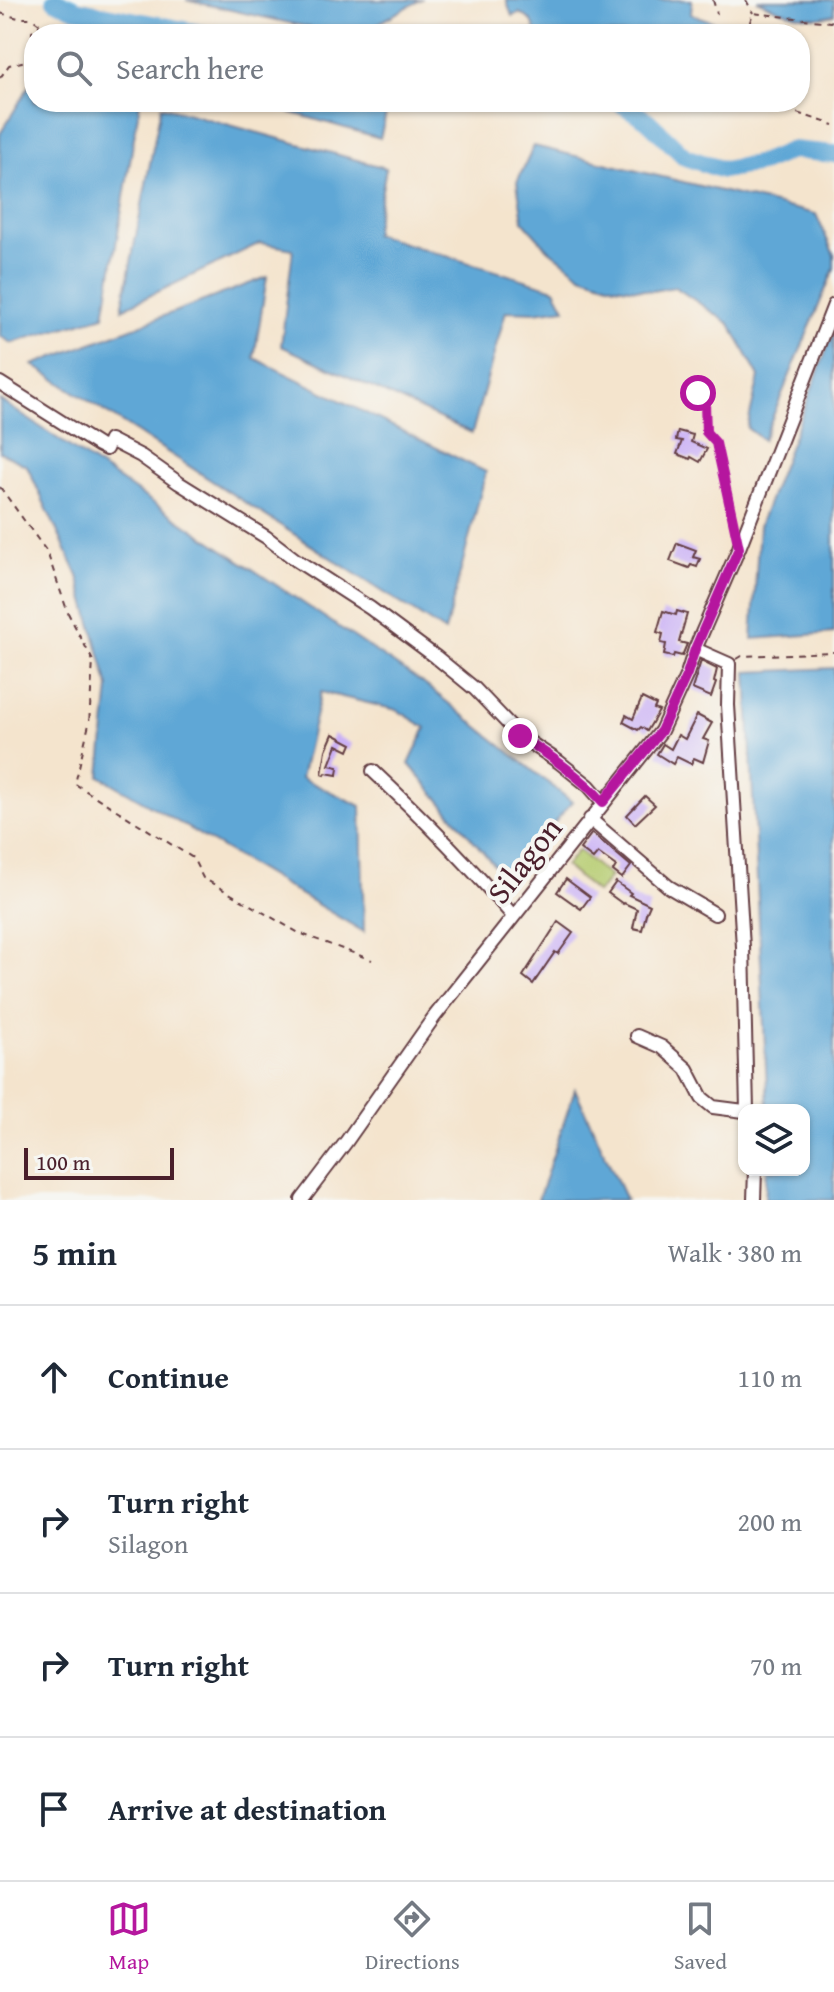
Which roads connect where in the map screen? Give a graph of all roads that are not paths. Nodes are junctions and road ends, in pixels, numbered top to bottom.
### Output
1 (834, 305) edge
2 (0, 383) edge
3 (695, 649) junction
4 (373, 771) dead end
5 (603, 802) junction
6 (590, 819) junction
7 (715, 914) dead end
8 (513, 916) junction
9 (637, 1036) dead end
10 (746, 1104) edge
11 (738, 1110) edge
12 (755, 1176) edge
13 (302, 1200) edge
14 (754, 1200) edge

1 - 3 street, Silagon
2 - 5 street
3 - 5 street, Silagon
3 - 10 street
4 - 8 street
5 - 6 street, Silagon
6 - 7 street
6 - 8 street, Silagon
8 - 13 street, Silagon
9 - 11 street
12 - 14 street

